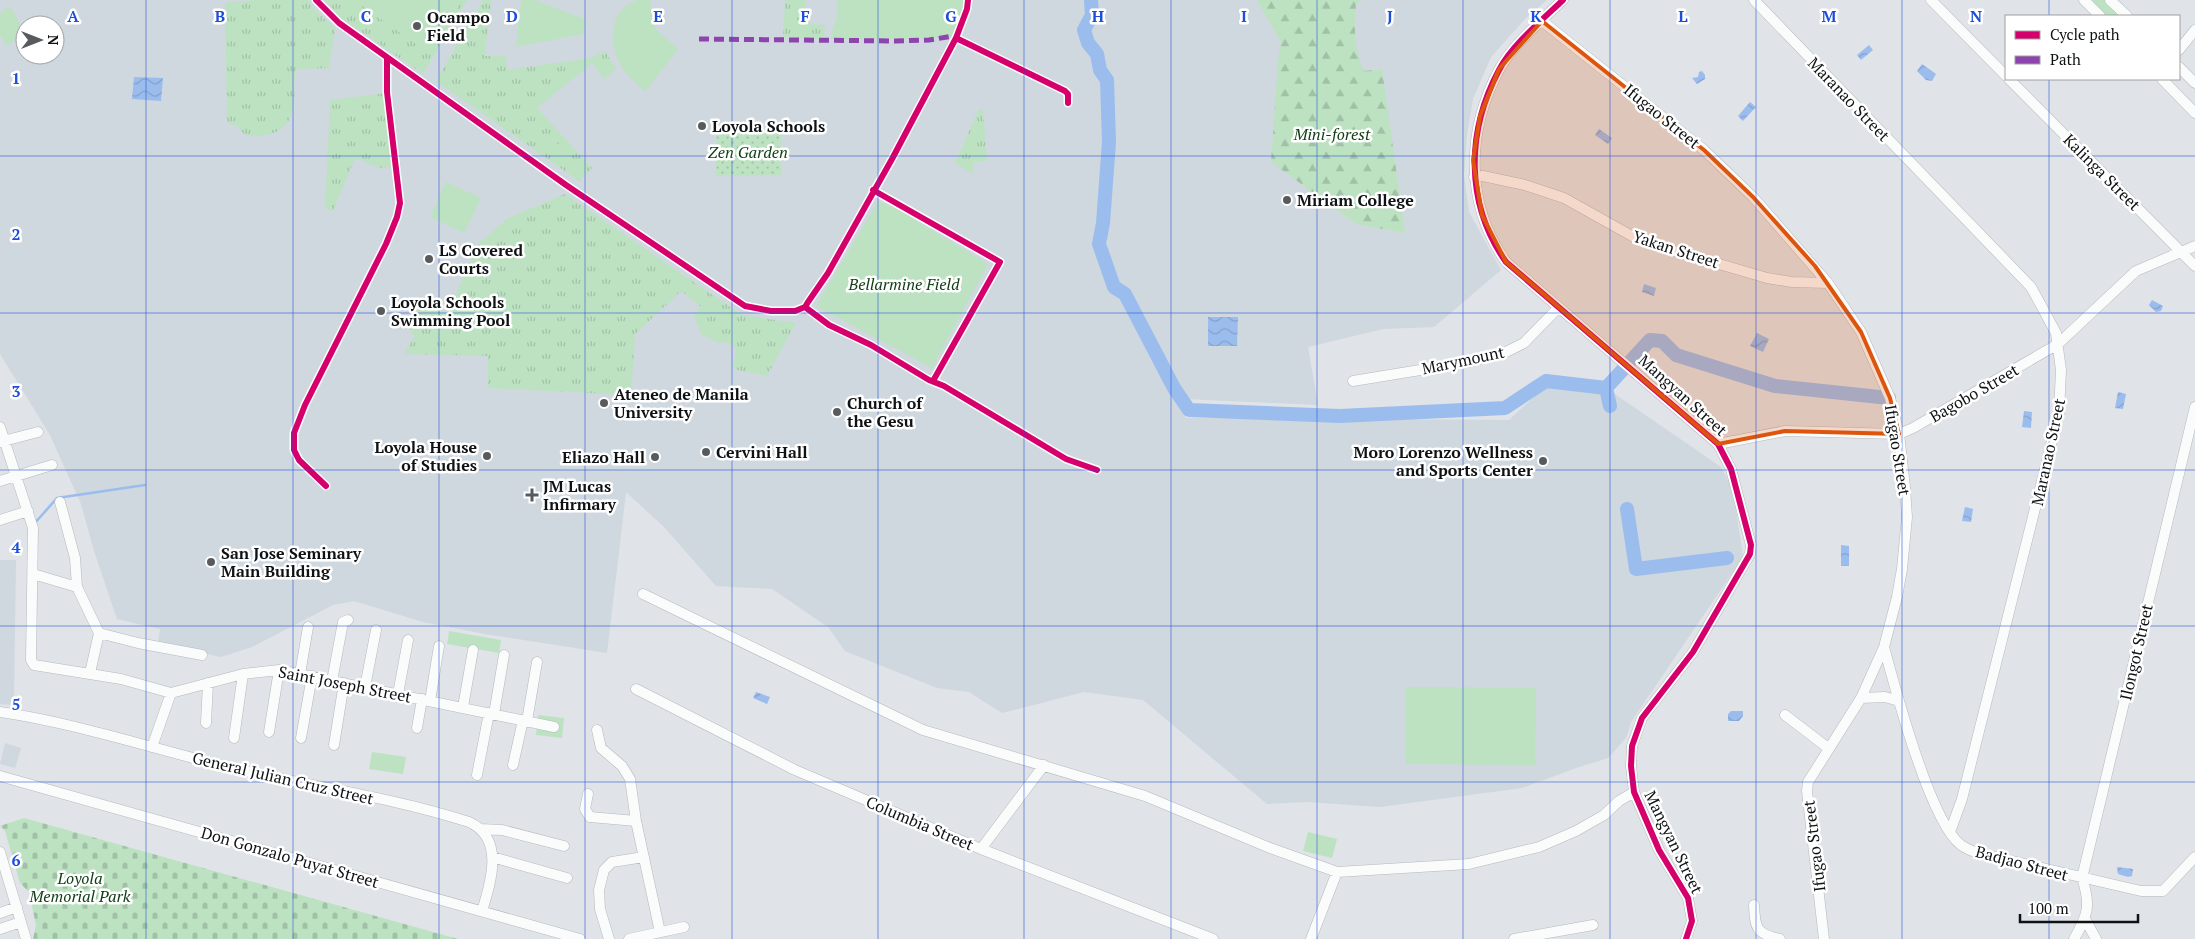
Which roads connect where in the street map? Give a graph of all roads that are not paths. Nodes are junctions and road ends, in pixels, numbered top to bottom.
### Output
1 (1563, 0) edge
2 (1754, 0) edge
3 (1931, 0) edge
4 (2084, 0) edge
5 (2110, 0) edge
6 (2099, 15) edge
7 (2126, 15) edge
8 (1542, 21) junction
9 (2195, 30) edge
10 (2180, 49) edge
11 (2180, 68) edge
12 (2005, 75) edge
13 (2010, 80) edge
14 (2163, 80) edge
15 (2195, 83) edge
16 (2195, 113) edge
17 (1474, 177) junction
18 (2195, 246) edge
19 (2180, 251) junction
20 (2195, 266) edge
21 (1828, 284) junction
22 (1558, 308) junction
23 (2058, 344) junction
24 (1353, 381) dead end
25 (2195, 407) edge
26 (0, 427) edge
27 (38, 432) dead end
28 (1899, 434) junction
29 (2, 441) edge
30 (1718, 444) junction
31 (52, 465) dead end
32 (15, 475) junction
33 (0, 481) edge
34 (60, 502) dead end
35 (28, 511) junction
36 (0, 520) edge
37 (33, 574) junction
38 (77, 587) junction
39 (643, 594) dead end
40 (348, 620) dead end
41 (308, 626) dead end
42 (376, 630) dead end
43 (99, 633) junction
44 (408, 640) dead end
45 (439, 646) dead end
46 (1884, 647) junction
47 (473, 650) dead end
48 (202, 655) dead end
49 (504, 655) dead end
50 (537, 662) dead end
51 (279, 670) junction
52 (90, 673) junction
53 (243, 674) junction
54 (300, 674) junction
55 (312, 676) junction
56 (332, 681) junction
57 (208, 683) junction
58 (344, 683) junction
59 (365, 687) junction
60 (636, 689) dead end
61 (171, 693) junction
62 (398, 694) junction
63 (1861, 698) junction
64 (426, 700) junction
65 (1899, 701) junction
66 (463, 708) junction
67 (0, 712) edge
68 (491, 713) junction
69 (1785, 715) dead end
70 (525, 720) junction
71 (206, 723) dead end
72 (554, 727) dead end
73 (417, 728) dead end
74 (597, 730) dead end
75 (269, 732) dead end
76 (234, 738) dead end
77 (301, 738) dead end
78 (334, 745) dead end
79 (152, 747) junction
80 (1828, 748) junction
81 (513, 765) dead end
82 (1044, 765) junction
83 (477, 774) dead end
84 (0, 776) edge
85 (1634, 792) junction
86 (588, 794) dead end
87 (636, 820) junction
88 (480, 829) junction
89 (1950, 832) junction
90 (564, 846) dead end
91 (981, 849) junction
92 (0, 852) edge
93 (492, 856) junction
94 (644, 857) junction
95 (2195, 857) edge
96 (1338, 872) junction
97 (567, 878) dead end
98 (2082, 878) junction
99 (2105, 884) junction
100 (2088, 896) junction
101 (1754, 905) dead end
102 (17, 907) junction
103 (482, 910) junction
104 (0, 913) edge
105 (2085, 919) junction
106 (21, 922) junction
107 (1593, 925) dead end
108 (684, 927) dead end
109 (0, 929) edge
110 (660, 932) junction
111 (26, 939) edge
112 (580, 939) edge
113 (609, 939) edge
114 (629, 939) edge
115 (1213, 939) edge
116 (1311, 939) edge
117 (1514, 939) edge
118 (1686, 939) edge
119 (1780, 939) edge
120 (1824, 939) edge
121 (2074, 939) edge
122 (2096, 939) edge

1 - 8 street, Mangyan Street
2 - 23 street, Maranao Street
3 - 12 street
4 - 6 street
5 - 7 street
8 - 17 street, Mangyan Street
8 - 21 street, Ifugao Street
9 - 10 street
11 - 15 street
13 - 19 street, Kalinga Street
14 - 16 street
17 - 21 street, Yakan Street
17 - 22 street, Mangyan Street
18 - 19 street, Bagobo Street
19 - 20 street, Kalinga Street
19 - 23 street, Bagobo Street
21 - 28 street, Ifugao Street
22 - 24 street, Marymount
22 - 30 street, Mangyan Street
23 - 28 street, Bagobo Street
23 - 89 street, Maranao Street
25 - 98 street, Ilongot Street
26 - 29 street
27 - 29 street
28 - 30 street
28 - 46 street, Ifugao Street
29 - 32 street
30 - 85 street, Mangyan Street
31 - 32 street
32 - 33 street
32 - 35 street
34 - 38 street
35 - 36 street
35 - 37 street
37 - 38 street
37 - 52 street
38 - 43 street
39 - 82 street
40 - 56 street
41 - 54 street
42 - 59 street
43 - 48 street
43 - 52 street
44 - 62 street
45 - 64 street
46 - 63 street, Ifugao Street
46 - 65 street, Badjao Street
47 - 66 street
49 - 68 street
50 - 70 street
51 - 53 street, Saint Joseph Street
51 - 54 street, Saint Joseph Street
51 - 75 street
52 - 61 street
53 - 57 street, Saint Joseph Street
53 - 76 street
54 - 55 street, Saint Joseph Street
55 - 56 street, Saint Joseph Street
55 - 77 street
56 - 58 street, Saint Joseph Street
57 - 61 street, Saint Joseph Street
57 - 71 street
58 - 59 street, Saint Joseph Street
58 - 78 street
59 - 62 street, Saint Joseph Street
60 - 91 street, Columbia Street
61 - 79 street
62 - 64 street, Saint Joseph Street
63 - 65 street
63 - 80 street, Ifugao Street
64 - 66 street, Saint Joseph Street
64 - 73 street
65 - 89 street, Badjao Street
66 - 68 street, Saint Joseph Street
67 - 79 street, General Julian Cruz Street
68 - 70 street, Saint Joseph Street
68 - 83 street
69 - 80 street
70 - 72 street, Saint Joseph Street
70 - 81 street
74 - 87 street
79 - 88 street, General Julian Cruz Street
80 - 120 street, Ifugao Street
82 - 91 street
82 - 96 street
84 - 103 street, Don Gonzalo Puyat Street
85 - 96 street
85 - 118 street, Mangyan Street
86 - 87 street
87 - 94 street
88 - 90 street
88 - 93 street
89 - 98 street, Badjao Street
91 - 115 street, Columbia Street
92 - 102 street
93 - 97 street
93 - 103 street
94 - 110 street
94 - 113 street
95 - 99 street, Badjao Street
96 - 116 street
98 - 99 street, Badjao Street
98 - 100 street
99 - 100 street
100 - 105 street
101 - 119 street
102 - 104 street
102 - 106 street
103 - 112 street, Don Gonzalo Puyat Street
105 - 121 street
105 - 122 street
106 - 109 street
106 - 111 street
107 - 117 street
108 - 110 street
110 - 114 street

